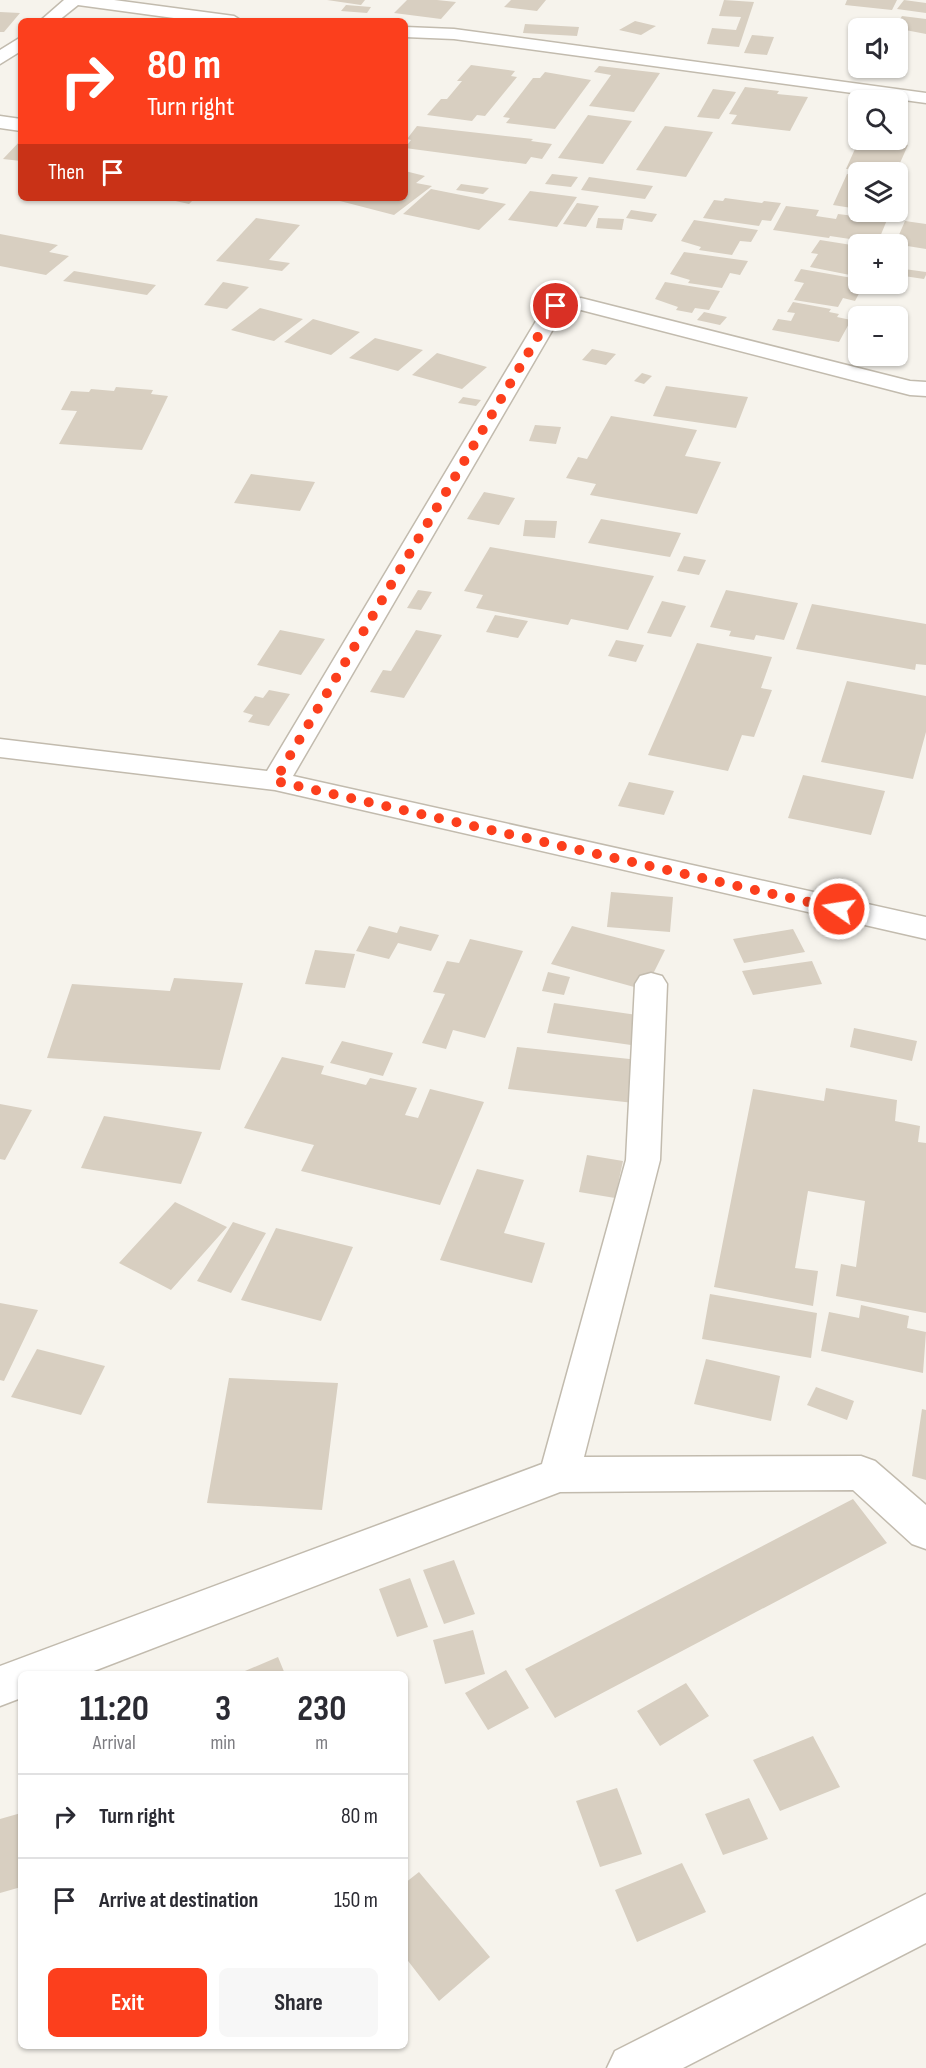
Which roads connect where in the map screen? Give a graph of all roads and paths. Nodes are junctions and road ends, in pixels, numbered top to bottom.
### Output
1 (76, 0) edge
2 (52, 18) edge
3 (211, 18) edge
4 (408, 32) edge
5 (18, 44) edge
6 (0, 59) edge
7 (926, 98) edge
8 (0, 122) edge
9 (18, 125) edge
10 (926, 389) edge
11 (0, 748) edge
12 (275, 781) junction
13 (926, 928) edge
14 (651, 984) dead end
15 (559, 1475) junction
16 (926, 1531) edge
17 (41, 1671) edge
18 (18, 1679) edge
19 (0, 1686) edge
20 (926, 1918) edge
21 (632, 2068) edge

1 - 2 street
1 - 3 street
4 - 7 street
5 - 6 street
8 - 9 street
10 - 12 street
11 - 12 street
12 - 13 street
14 - 15 street
15 - 16 street
15 - 17 street
18 - 19 street
20 - 21 street

